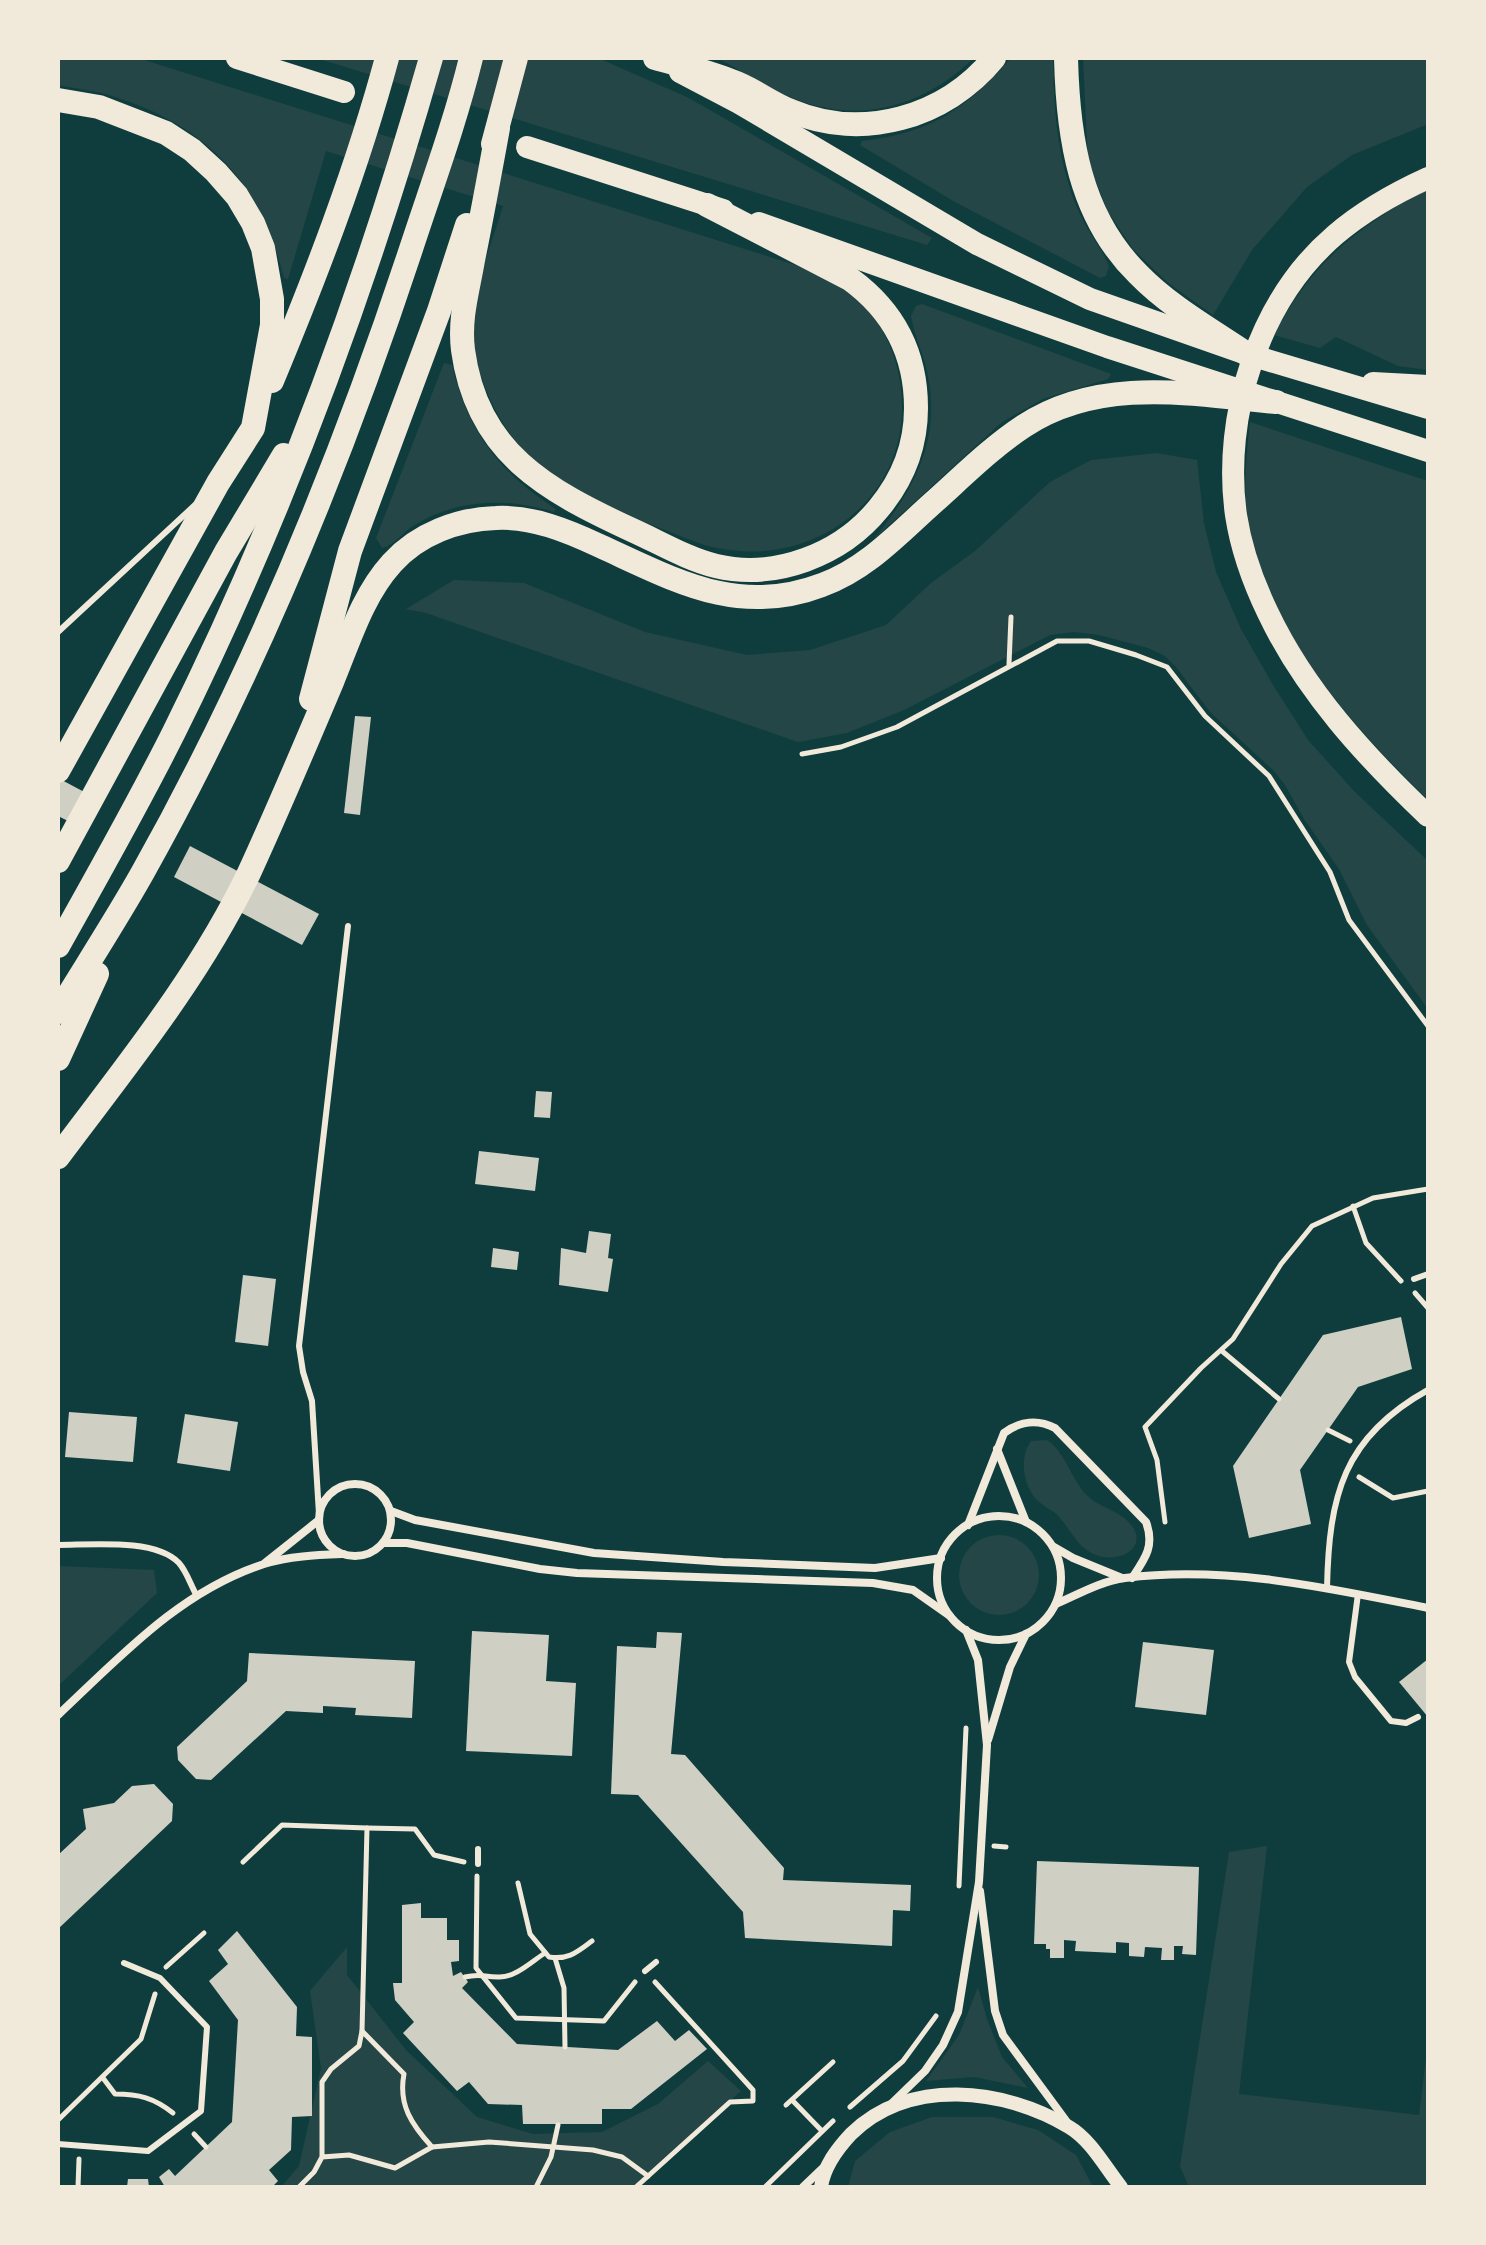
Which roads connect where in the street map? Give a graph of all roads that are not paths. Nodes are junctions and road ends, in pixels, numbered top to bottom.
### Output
1 (237, 58) edge
2 (387, 58) edge
3 (431, 58) edge
4 (471, 58) edge
5 (516, 58) edge
6 (652, 58) edge
7 (994, 58) edge
8 (1066, 58) edge
9 (344, 92) dead end
10 (58, 100) edge
11 (527, 147) dead end
12 (1428, 178) edge
13 (707, 205) junction
14 (478, 207) junction
15 (1247, 354) junction
16 (1337, 380) junction
17 (1428, 386) edge
18 (318, 398) junction
19 (1276, 402) junction
20 (1428, 408) edge
21 (253, 428) junction
22 (1424, 450) edge
23 (218, 483) junction
24 (58, 632) edge
25 (58, 771) edge
26 (289, 782) junction
27 (1428, 816) edge
28 (58, 861) edge
29 (143, 872) junction
30 (348, 926) dead end
31 (58, 946) edge
32 (58, 1012) edge
33 (58, 1059) edge
34 (58, 1157) edge
35 (1428, 1274) edge
36 (1414, 1279) dead end
37 (1428, 1390) edge
38 (998, 1444) junction
39 (391, 1511) junction
40 (319, 1517) junction
41 (1026, 1522) junction
42 (968, 1525) junction
43 (384, 1543) junction
44 (58, 1545) edge
45 (1052, 1546) junction
46 (343, 1554) junction
47 (941, 1558) junction
48 (264, 1564) junction
49 (1127, 1578) junction
50 (1327, 1588) junction
51 (1358, 1594) junction
52 (197, 1596) junction
53 (1056, 1604) junction
54 (1428, 1608) edge
55 (950, 1616) junction
56 (966, 1630) junction
57 (1026, 1634) junction
58 (58, 1715) edge
59 (1418, 1717) dead end
60 (987, 1745) junction
61 (478, 1849) dead end
62 (478, 1864) road end
63 (979, 1882) junction
64 (656, 1962) dead end
65 (124, 1963) dead end
66 (645, 1971) road end
67 (888, 2107) junction
68 (1072, 2129) junction
69 (58, 2144) edge
70 (828, 2163) junction
71 (1102, 2163) junction
72 (803, 2187) edge
73 (821, 2187) edge
74 (1112, 2187) edge
75 (1121, 2187) edge

1 - 9 highway
2 - 21 highway
3 - 18 highway
4 - 29 highway
5 - 14 highway
6 - 7 highway
6 - 15 highway
8 - 15 highway
10 - 21 highway
11 - 13 highway
12 - 27 highway
13 - 14 highway
13 - 19 highway
14 - 26 highway
15 - 16 highway
16 - 17 highway
16 - 20 highway
18 - 28 highway
18 - 31 highway
19 - 22 highway
19 - 26 highway
21 - 23 highway
23 - 24 lane
23 - 25 highway
26 - 34 highway
29 - 32 highway
29 - 33 highway
30 - 40 lane
35 - 36 lane
37 - 50 lane
38 - 41 street
38 - 42 street
38 - 49 street
39 - 40 street
39 - 43 street
39 - 47 street
40 - 46 street
40 - 48 street
41 - 42 street
41 - 45 street
42 - 47 street
43 - 46 street
43 - 55 street
44 - 52 lane
45 - 49 street
45 - 53 street
46 - 48 street
47 - 55 street
48 - 52 street
49 - 50 street
49 - 53 street
50 - 51 street
51 - 54 street
51 - 59 lane
52 - 58 street
53 - 57 street
55 - 56 street
56 - 57 street
56 - 60 street
57 - 60 street
60 - 63 street
61 - 62 lane
63 - 67 street
63 - 68 street
64 - 66 lane
65 - 69 lane
67 - 68 street
67 - 70 street
68 - 71 street
70 - 72 street
70 - 73 street
71 - 74 street
71 - 75 street

